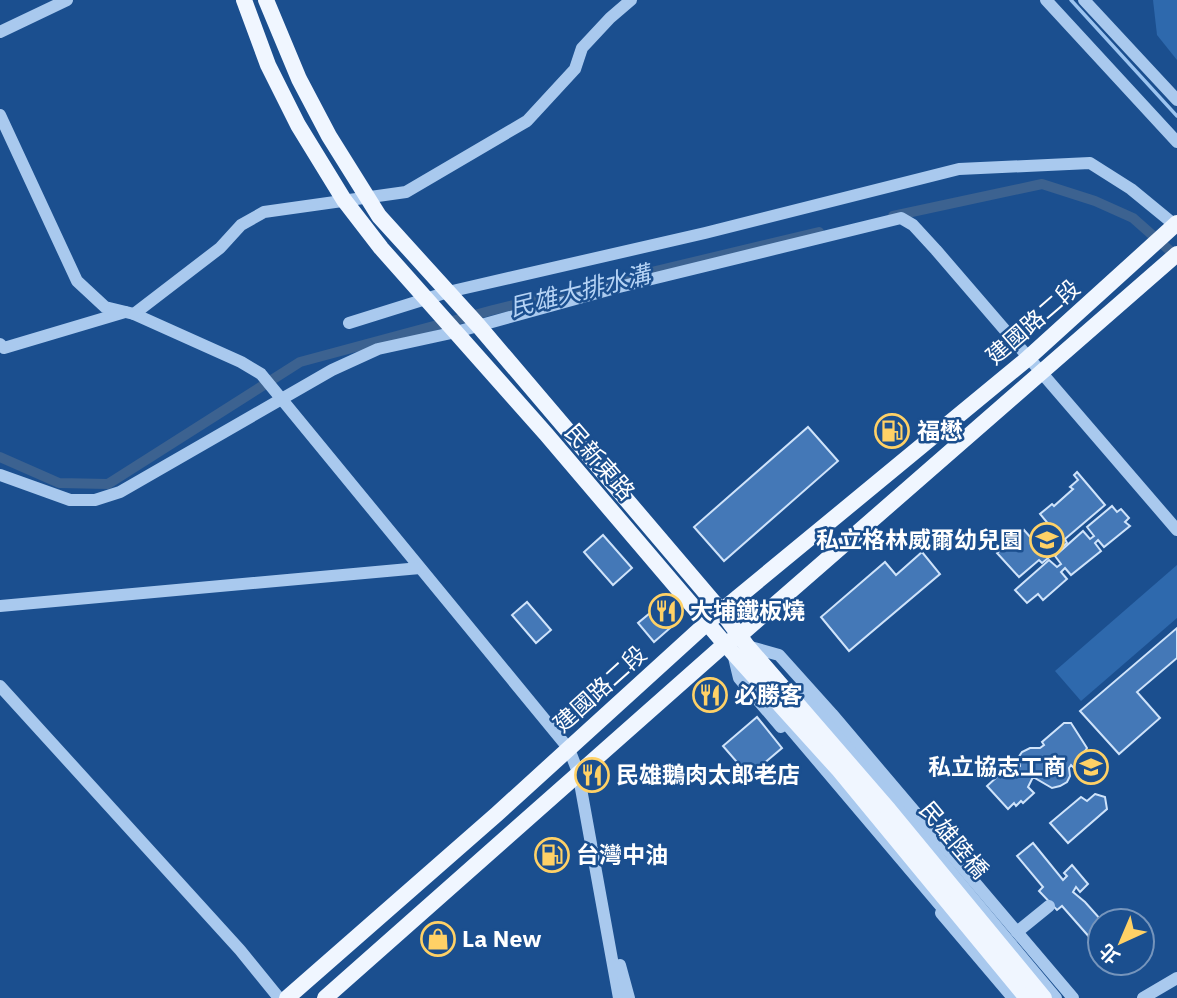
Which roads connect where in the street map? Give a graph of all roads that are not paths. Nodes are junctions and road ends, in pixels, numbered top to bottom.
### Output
1 (67, 0) edge
2 (244, 0) edge
3 (266, 0) edge
4 (631, 0) edge
5 (1046, 0) edge
6 (1084, 0) edge
7 (0, 32) edge
8 (1177, 100) edge
9 (0, 115) edge
10 (1177, 142) edge
11 (366, 198) junction
12 (344, 200) junction
13 (1175, 225) edge
14 (1177, 254) edge
15 (448, 292) junction
16 (426, 299) junction
17 (130, 313) junction
18 (349, 323) dead end
19 (477, 324) junction
20 (456, 332) junction
21 (0, 344) edge
22 (1027, 359) junction
23 (1043, 373) junction
24 (281, 399) junction
25 (0, 475) edge
26 (1177, 530) edge
27 (420, 568) junction
28 (0, 606) edge
29 (722, 612) junction
30 (708, 622) junction
31 (736, 645) junction
32 (0, 686) edge
33 (805, 721) junction
34 (569, 749) junction
35 (578, 772) junction
36 (601, 898) junction
37 (1049, 906) dead end
38 (1017, 932) junction
39 (1177, 978) edge
40 (279, 998) edge
41 (287, 998) edge
42 (325, 998) edge
43 (611, 998) edge
44 (619, 998) edge
45 (629, 998) edge
46 (1013, 998) edge
47 (1020, 998) edge
48 (1027, 998) edge
49 (1044, 998) edge
50 (1056, 998) edge
51 (1073, 998) edge
52 (1143, 998) edge

1 - 7 street
2 - 12 main road
3 - 11 main road
4 - 11 street
5 - 10 street
6 - 8 street
9 - 17 street
11 - 12 street
11 - 15 main road
12 - 16 main road
12 - 17 street
13 - 15 street
13 - 22 main road, 建國路二段
14 - 23 main road, 建國路二段
15 - 16 street
15 - 19 main road, 民新東路
16 - 18 street
16 - 20 main road, 民新東路
17 - 21 street
17 - 24 street
19 - 20 street
19 - 22 street
19 - 29 main road, 民新東路
20 - 24 street
20 - 30 main road, 民新東路
22 - 23 street
22 - 29 main road, 建國路二段
23 - 26 street
23 - 31 main road, 建國路二段
24 - 25 street
24 - 27 street
27 - 28 street
27 - 34 street
29 - 30 main road, 建國路二段
29 - 31 main road, 民新東路
30 - 31 main road, 民新東路
30 - 34 main road, 建國路二段
31 - 33 main road
31 - 35 main road, 建國路二段
31 - 38 street
31 - 46 street
32 - 40 street
33 - 47 street
33 - 48 main road, 民雄陸橋
33 - 49 main road, 民雄陸橋
33 - 50 street, 民雄陸橋
34 - 35 street
34 - 41 main road, 建國路二段
35 - 36 street
35 - 42 main road, 建國路二段
36 - 43 street
36 - 44 street
36 - 45 street
37 - 38 street
38 - 51 street
39 - 52 street

